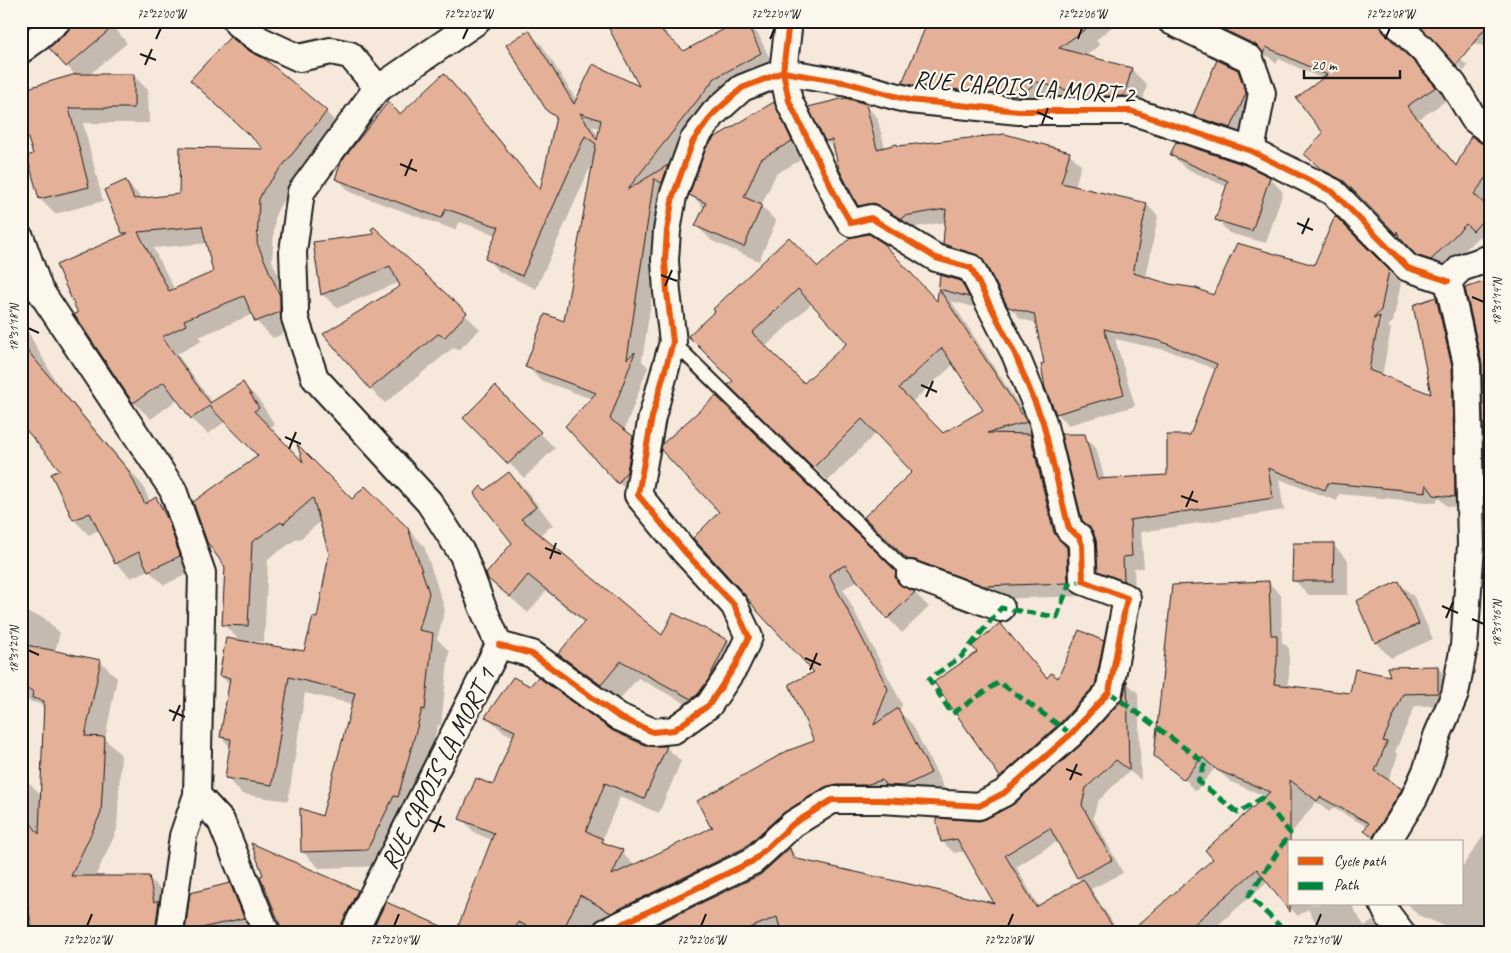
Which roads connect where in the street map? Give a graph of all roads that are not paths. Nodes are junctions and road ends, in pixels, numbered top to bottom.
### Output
1 (57, 21) edge
2 (236, 21) edge
3 (476, 21) edge
4 (790, 21) edge
5 (1171, 21) edge
6 (1394, 21) edge
7 (21, 50) edge
8 (782, 72) junction
9 (378, 88) junction
10 (1490, 131) edge
11 (1250, 151) junction
12 (21, 239) edge
13 (1490, 258) edge
14 (1448, 281) junction
15 (673, 342) junction
16 (910, 574) joint
17 (1001, 608) dead end
18 (499, 645) junction
19 (197, 795) junction
20 (1388, 840) edge
21 (1384, 906) edge
22 (170, 932) edge
23 (266, 932) edge
24 (354, 932) edge
25 (606, 932) edge
26 (1401, 932) edge

1 - 7 street
2 - 9 street
3 - 9 street, RUE CAPOIS LA MORT 1
4 - 8 street
5 - 11 street
6 - 10 street
8 - 11 street, RUE CAPOIS LA MORT 2
8 - 15 street
8 - 25 street
9 - 18 street, RUE CAPOIS LA MORT 1
11 - 14 street, RUE CAPOIS LA MORT 2
12 - 19 street
13 - 14 street
14 - 20 street
15 - 16 lane
15 - 18 street
16 - 17 street
18 - 24 street, RUE CAPOIS LA MORT 1
19 - 22 street
19 - 23 street
21 - 26 street

